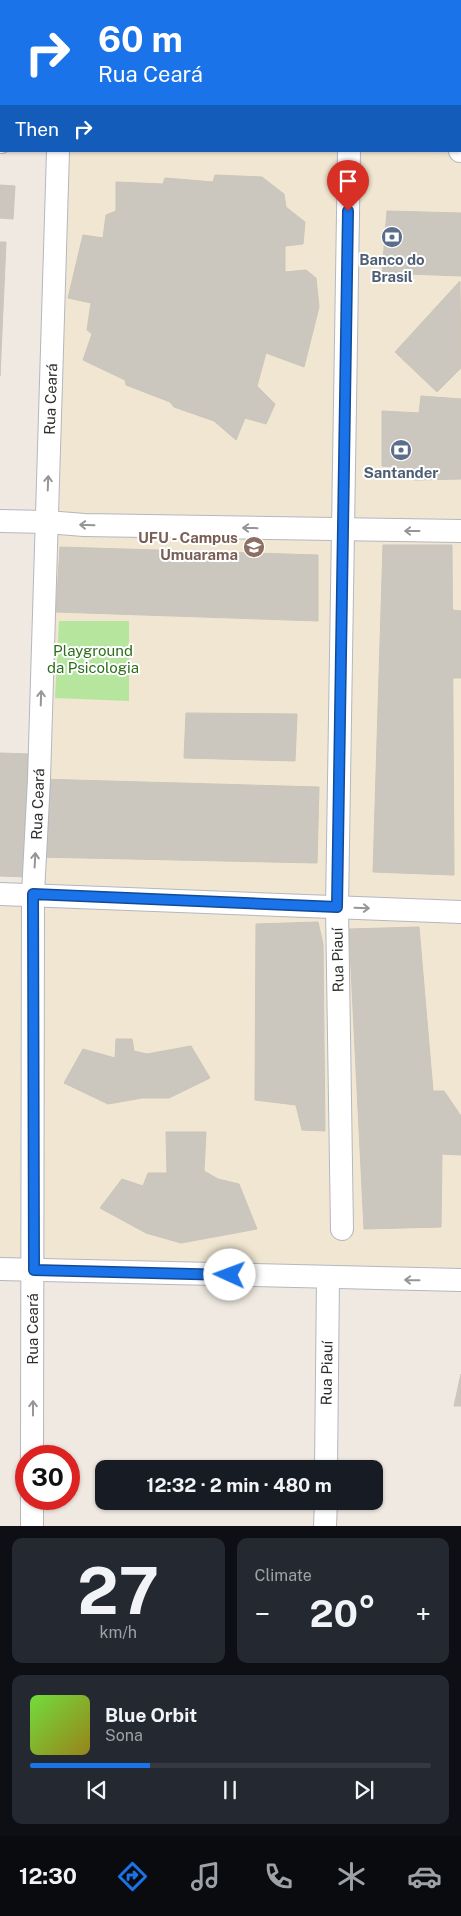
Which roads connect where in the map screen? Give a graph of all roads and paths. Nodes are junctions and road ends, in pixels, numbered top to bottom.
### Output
1 (58, 152) edge
2 (349, 152) edge
3 (0, 521) edge
4 (46, 522) junction
5 (343, 530) junction
6 (461, 532) edge
7 (0, 894) edge
8 (33, 894) junction
9 (337, 907) junction
10 (461, 912) edge
11 (342, 1229) dead end
12 (0, 1269) edge
13 (34, 1270) junction
14 (328, 1278) junction
15 (461, 1280) edge
16 (32, 1445) edge
17 (326, 1460) edge
18 (32, 1510) edge
19 (326, 1510) edge
20 (32, 1526) edge
21 (325, 1526) edge

4 -> 1 street, Rua Ceará
2 - 5 street, Rua Piauí
3 - 4 street
5 -> 4 street
8 -> 4 street, Rua Ceará
6 -> 5 street
5 - 9 street, Rua Piauí
7 - 8 street
8 - 9 street
8 - 13 street, Rua Ceará
9 -> 10 street
9 - 11 street, Rua Piauí
12 - 13 street
13 - 14 street
16 -> 13 street, Rua Ceará
15 -> 14 street
14 - 17 street, Rua Piauí
18 - 20 street
19 - 21 street

